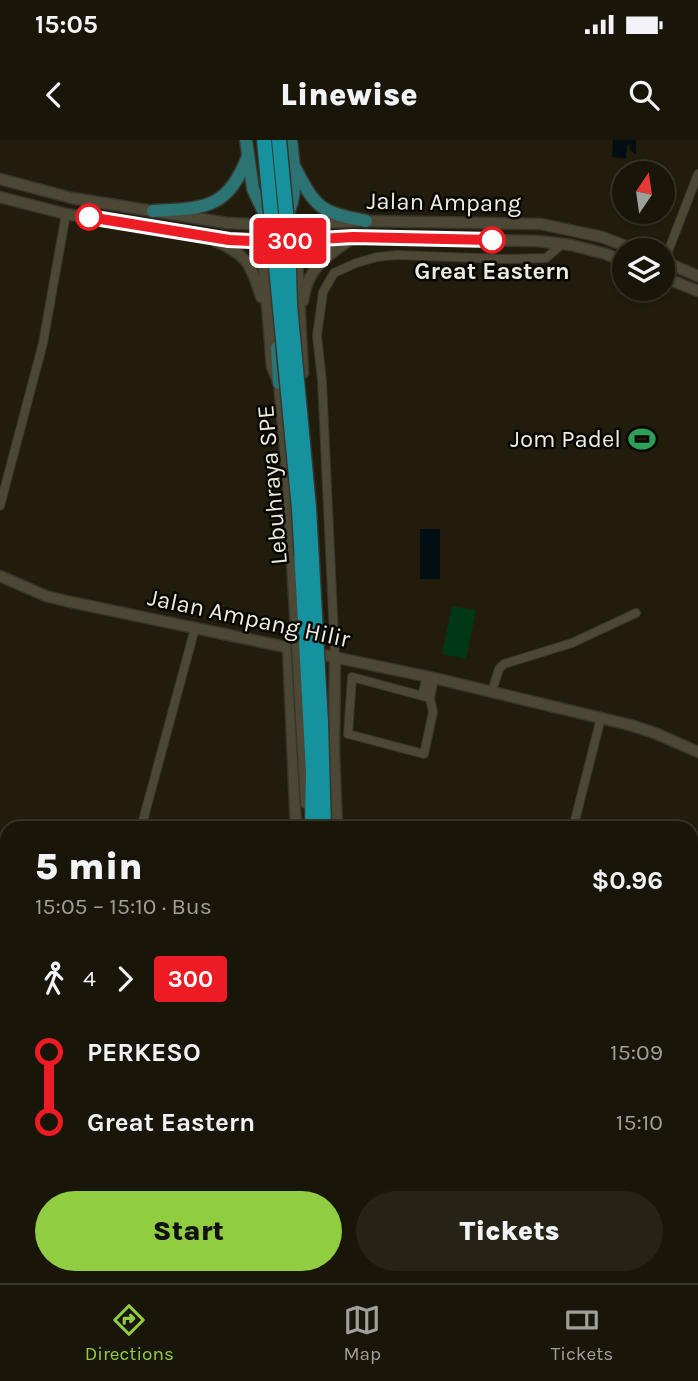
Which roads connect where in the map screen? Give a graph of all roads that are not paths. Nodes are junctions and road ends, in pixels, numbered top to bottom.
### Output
1 (246, 140) edge
2 (258, 140) edge
3 (264, 140) edge
4 (278, 140) edge
5 (291, 140) edge
6 (248, 156) junction
7 (294, 166) junction
8 (698, 174) edge
9 (0, 179) edge
10 (278, 180) dead end
11 (258, 185) junction
12 (295, 191) junction
13 (0, 197) edge
14 (153, 211) junction
15 (66, 214) junction
16 (366, 221) junction
17 (276, 233) junction
18 (203, 236) junction
19 (353, 237) junction
20 (673, 238) edge
21 (447, 240) junction
22 (612, 241) edge
23 (562, 244) junction
24 (447, 256) junction
25 (612, 257) edge
26 (286, 264) dead end
27 (267, 267) junction
28 (675, 267) edge
29 (298, 270) junction
30 (698, 276) edge
31 (675, 282) edge
32 (698, 291) edge
33 (266, 306) junction
34 (300, 326) junction
35 (279, 383) junction
36 (306, 416) junction
37 (0, 506) edge
38 (0, 576) edge
39 (636, 613) dead end
40 (195, 628) junction
41 (288, 648) junction
42 (335, 657) junction
43 (430, 677) junction
44 (492, 691) junction
45 (426, 697) junction
46 (600, 718) junction
47 (698, 752) edge
48 (143, 821) edge
49 (296, 821) edge
50 (306, 821) edge
51 (312, 821) edge
52 (324, 821) edge
53 (330, 821) edge
54 (337, 821) edge
55 (575, 821) edge

1 - 6 main road
2 - 11 main road
3 - 51 highway, Lebuhraya SPE, bridge
4 - 10 street
4 - 52 highway, Lebuhraya SPE, bridge
5 - 7 main road
6 - 11 main road
6 - 14 main road
7 - 12 main road
7 - 16 main road
8 - 20 street
9 - 14 street, Jalan Ampang
11 - 12 main road
11 - 17 main road
12 - 17 main road
13 - 15 street, Jalan Ampang
14 - 17 street, Jalan Ampang
15 - 18 street, Jalan Ampang
15 - 37 street
16 - 17 street, Jalan Ampang
16 - 22 street, Jalan Ampang
17 - 18 street, Jalan Ampang
17 - 19 street, Jalan Ampang
17 - 27 street
17 - 29 street
18 - 33 street
19 - 21 street, Jalan Ampang
19 - 34 street
21 - 23 street, Jalan Ampang
21 - 24 street
23 - 24 street
23 - 25 street, Jalan Ampang
24 - 42 street
26 - 36 street
27 - 29 street
27 - 33 street
27 - 35 main road
28 - 30 street
29 - 34 street
31 - 32 street
33 - 35 street
34 - 36 street
35 - 50 street, bridge
36 - 53 street, bridge
38 - 40 street, Jalan Ampang Hilir
39 - 44 street
40 - 41 street, Jalan Ampang Hilir
40 - 48 street
41 - 42 street, Jalan Ampang Hilir
41 - 49 street
42 - 43 street, Jalan Ampang Hilir
42 - 54 street
43 - 44 street, Jalan Ampang Hilir
43 - 45 street
44 - 46 street, Jalan Ampang Hilir
45 - 45 street
46 - 47 street, Jalan Ampang Hilir
46 - 55 street

